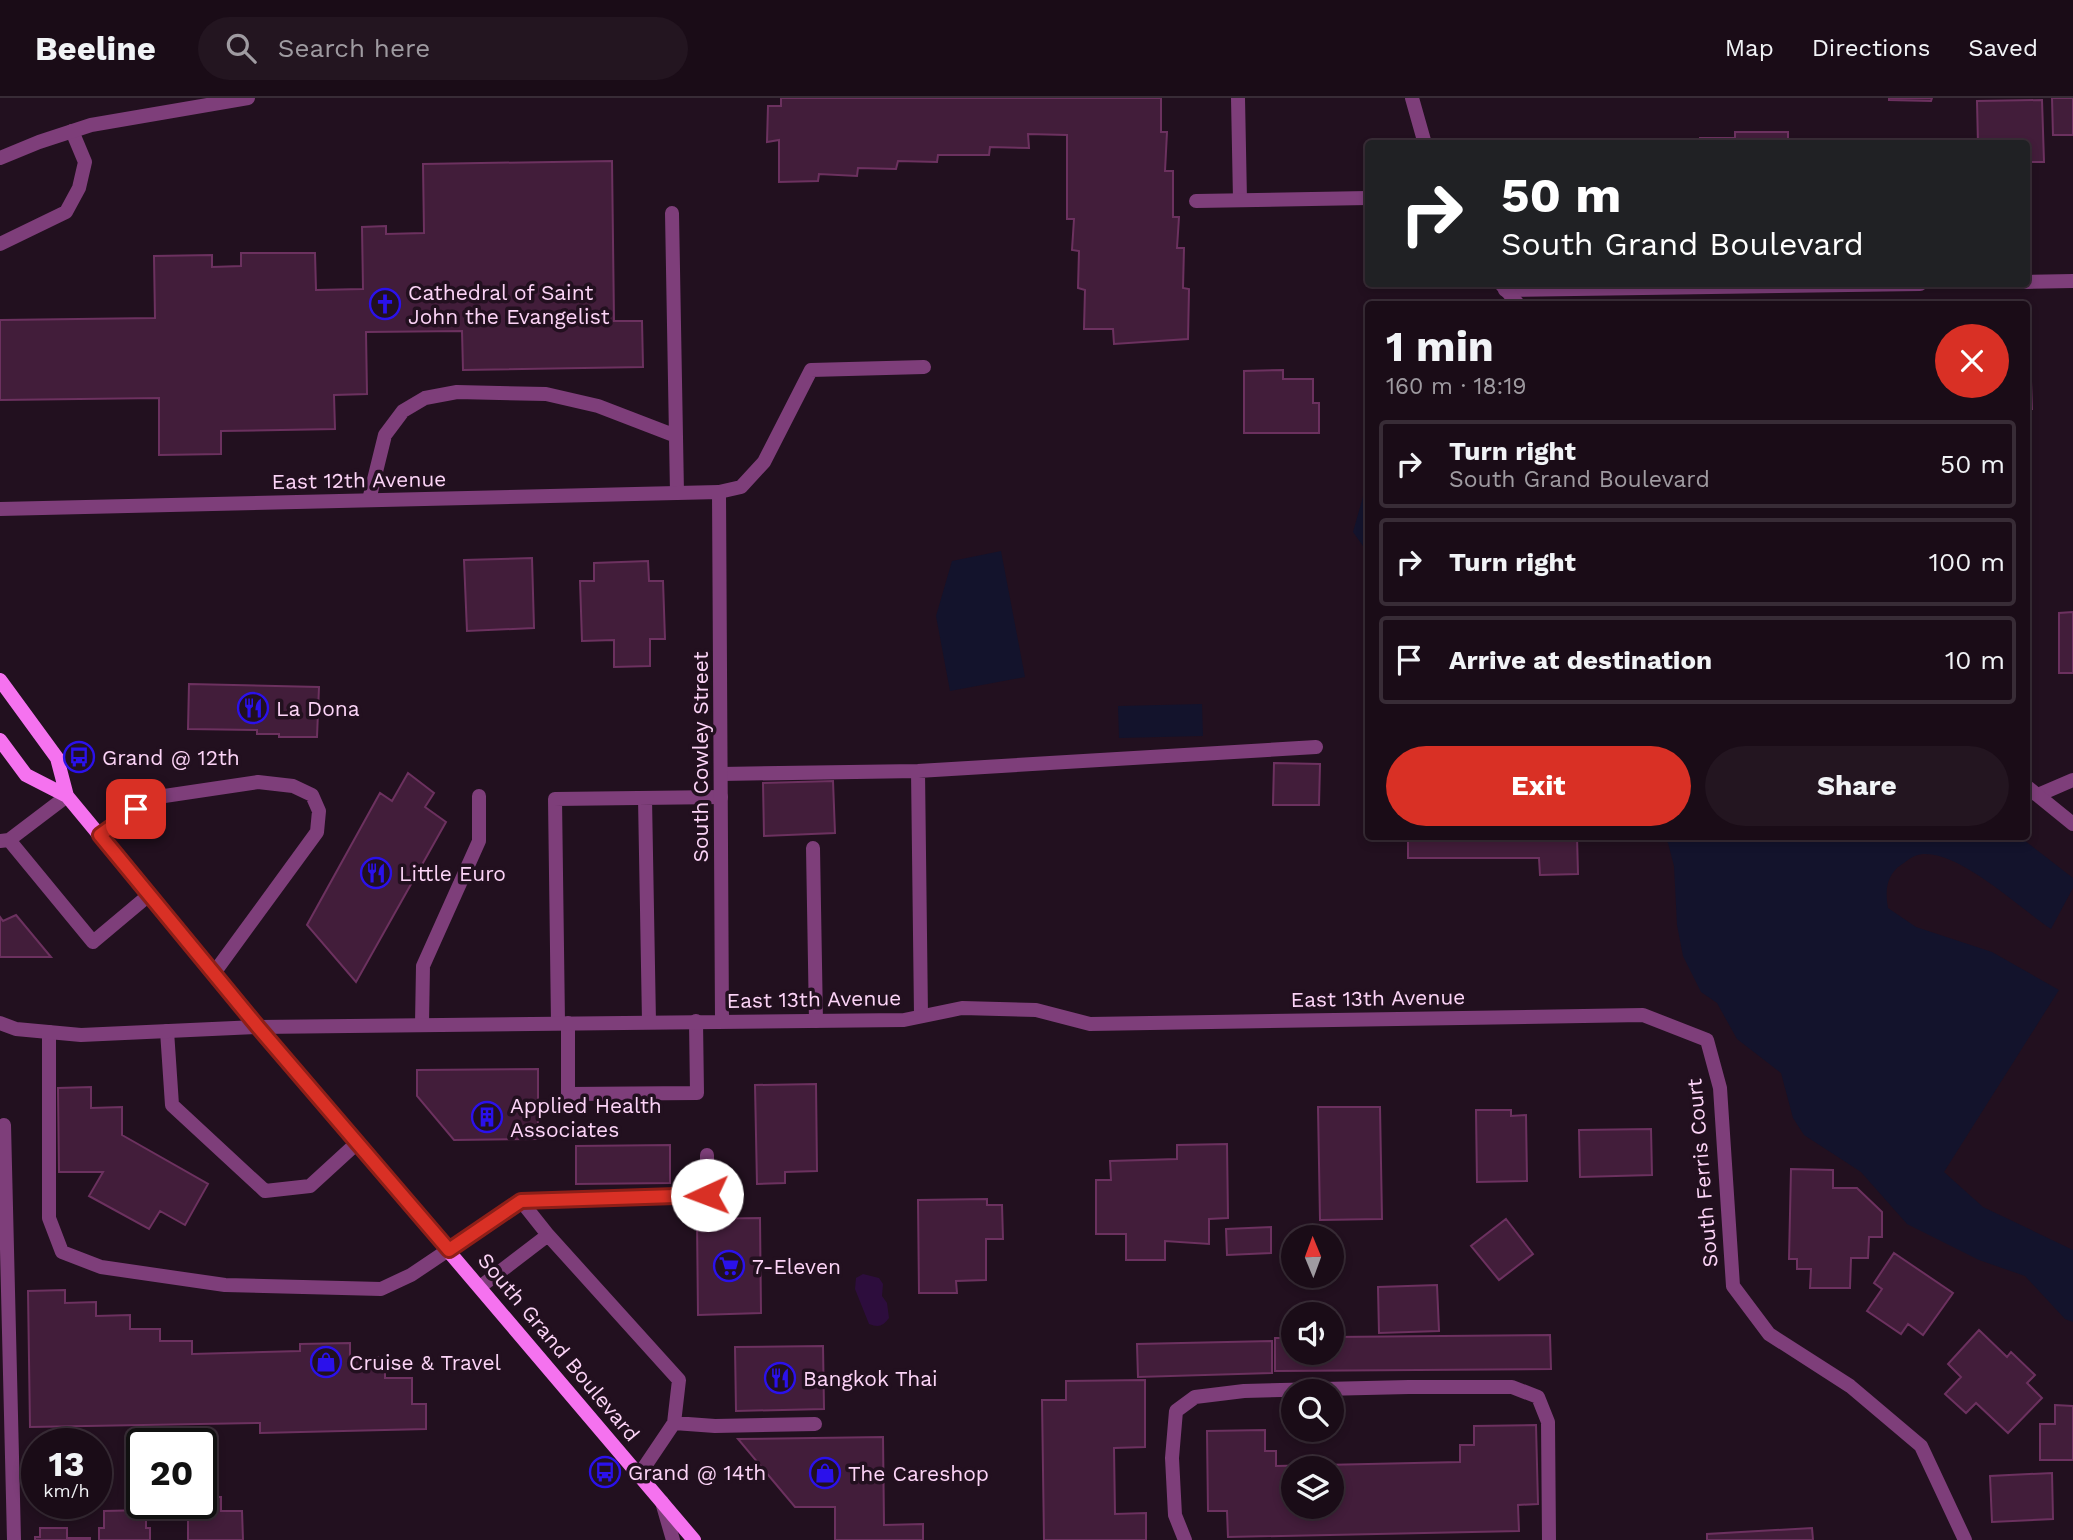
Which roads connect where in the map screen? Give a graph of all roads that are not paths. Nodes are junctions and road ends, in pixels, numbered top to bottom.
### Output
1 (248, 98) edge
2 (1238, 98) edge
3 (1412, 98) edge
4 (72, 131) junction
5 (1424, 140) edge
6 (0, 158) edge
7 (1365, 198) edge
8 (1240, 200) junction
9 (1196, 201) dead end
10 (672, 212) dead end
11 (0, 244) edge
12 (2073, 281) edge
13 (2030, 282) edge
14 (1504, 287) edge
15 (1516, 301) edge
16 (924, 367) dead end
17 (676, 436) junction
18 (719, 492) junction
19 (677, 493) junction
20 (369, 500) junction
21 (0, 509) edge
22 (0, 680) edge
23 (0, 740) edge
24 (1316, 747) dead end
25 (918, 771) junction
26 (721, 774) junction
27 (2073, 780) edge
28 (2032, 791) edge
29 (67, 796) junction
30 (479, 796) dead end
31 (721, 797) junction
32 (645, 798) junction
33 (2073, 824) edge
34 (100, 835) junction
35 (4, 840) edge
36 (813, 848) dead end
37 (149, 895) junction
38 (214, 973) junction
39 (922, 1016) junction
40 (696, 1021) junction
41 (722, 1021) junction
42 (816, 1021) junction
43 (649, 1022) junction
44 (0, 1023) edge
45 (563, 1023) junction
46 (422, 1024) junction
47 (258, 1027) junction
48 (167, 1031) junction
49 (49, 1032) junction
50 (1707, 1040) joint
51 (4, 1125) dead end
52 (357, 1143) junction
53 (707, 1155) dead end
54 (521, 1201) junction
55 (548, 1235) junction
56 (449, 1250) junction
57 (480, 1287) junction
58 (674, 1423) junction
59 (815, 1424) dead end
60 (639, 1475) junction
61 (662, 1502) junction
62 (15, 1540) edge
63 (673, 1540) edge
64 (694, 1540) edge
65 (1185, 1540) edge
66 (1549, 1540) edge
67 (1965, 1540) edge

1 - 4 street
2 - 8 street
3 - 5 street
4 - 6 street
4 - 11 street
7 - 8 street
8 - 9 street
10 - 17 street
12 - 13 street
14 - 15 street
16 - 18 street
17 - 19 street
17 - 20 street
18 - 19 street, East 12th Avenue
18 - 26 street, South Cowley Street
19 - 20 street, East 12th Avenue
20 - 21 street, East 12th Avenue
22 - 29 main road, South Grand Boulevard
23 - 29 main road, South Grand Boulevard
24 - 25 street
25 - 26 street
25 - 39 street
26 - 31 street, South Cowley Street
27 - 28 street
28 - 33 street
29 - 34 main road, South Grand Boulevard
29 - 35 street
30 - 46 street
31 - 32 street
31 - 41 street, South Cowley Street
32 - 43 street
32 - 45 street
34 - 37 main road, South Grand Boulevard
34 - 38 street
35 - 37 street
36 - 42 street
37 - 38 main road, South Grand Boulevard
38 - 47 main road, South Grand Boulevard
39 - 42 street, East 13th Avenue
39 - 50 street, East 13th Avenue
40 - 41 street, East 13th Avenue
40 - 43 street, East 13th Avenue
40 - 45 street
41 - 42 street, East 13th Avenue
43 - 45 street, East 13th Avenue
44 - 49 street, East 13th Avenue
45 - 46 street, East 13th Avenue
46 - 47 street, East 13th Avenue
47 - 48 street, East 13th Avenue
47 - 52 main road, South Grand Boulevard
48 - 49 street, East 13th Avenue
48 - 52 street
49 - 56 street
50 - 67 street, South Ferris Court
51 - 62 street
52 - 56 main road, South Grand Boulevard
53 - 54 street
54 - 55 street
54 - 56 street
55 - 57 street
55 - 58 street
56 - 57 main road, South Grand Boulevard
57 - 60 main road, South Grand Boulevard
58 - 59 street
58 - 60 street
60 - 61 main road, South Grand Boulevard
61 - 63 street
61 - 64 main road, South Grand Boulevard
65 - 66 street

